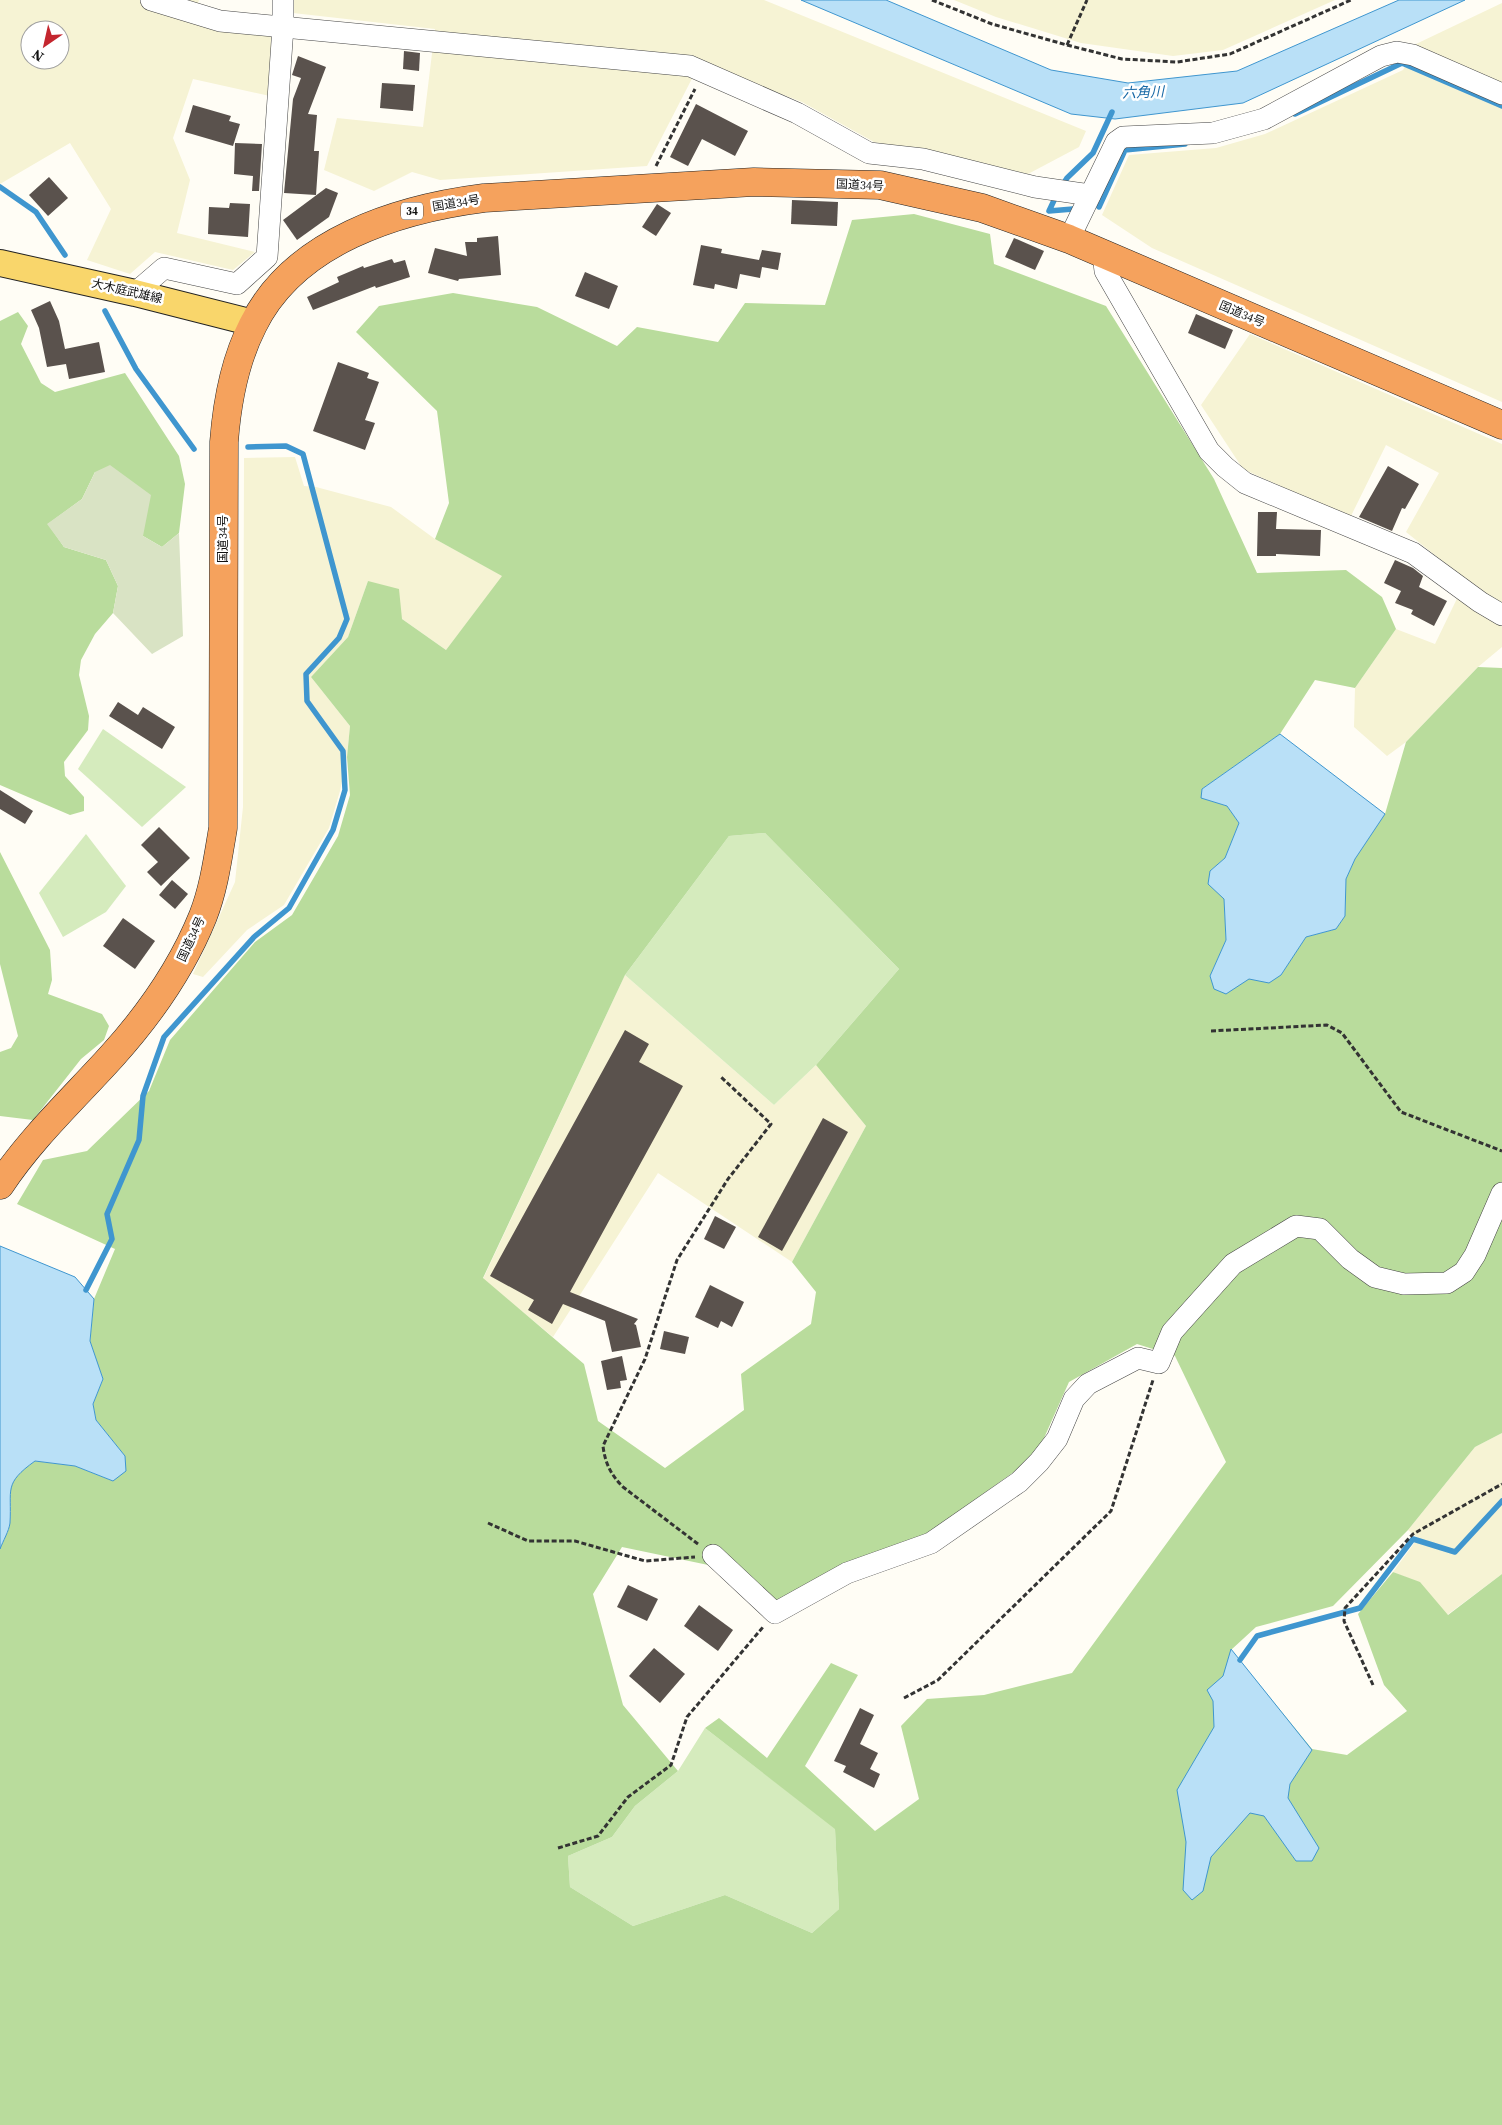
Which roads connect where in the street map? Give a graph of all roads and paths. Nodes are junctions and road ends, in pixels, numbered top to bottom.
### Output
1 (150, 0) edge
2 (282, 0) edge
3 (932, 0) edge
4 (1087, 0) edge
5 (1351, 0) edge
6 (283, 27) junction
7 (1067, 45) junction
8 (704, 73) junction
9 (1502, 94) edge
10 (656, 188) junction
11 (1090, 195) junction
12 (1069, 239) junction
13 (1102, 254) junction
14 (0, 263) edge
15 (136, 293) junction
16 (253, 323) junction
17 (1502, 426) edge
18 (1502, 615) edge
19 (1211, 1031) dead end
20 (721, 1077) dead end
21 (1502, 1151) edge
22 (0, 1185) edge
23 (1502, 1193) edge
24 (1159, 1362) junction
25 (1502, 1484) edge
26 (488, 1523) dead end
27 (713, 1555) junction
28 (775, 1613) junction
29 (1373, 1686) dead end
30 (904, 1698) dead end
31 (558, 1848) dead end

1 - 6 street
2 - 6 street
3 - 7 path
4 - 7 path
5 - 7 path
6 - 8 street
6 - 15 street
8 - 10 path
8 - 11 street
9 - 11 street
10 - 12 highway, 国道34号 / 34
10 - 16 highway, 国道34号 / 34
11 - 12 street
12 - 13 highway, 国道34号 / 34
13 - 17 highway, 国道34号 / 34
13 - 18 street
14 - 15 main road, 大木庭武雄線
15 - 16 main road, 大木庭武雄線
16 - 22 highway, 国道34号 / 34
19 - 21 path
20 - 27 path
23 - 24 street
24 - 28 street
24 - 30 path
25 - 29 path
26 - 27 path
27 - 28 street
28 - 31 path

